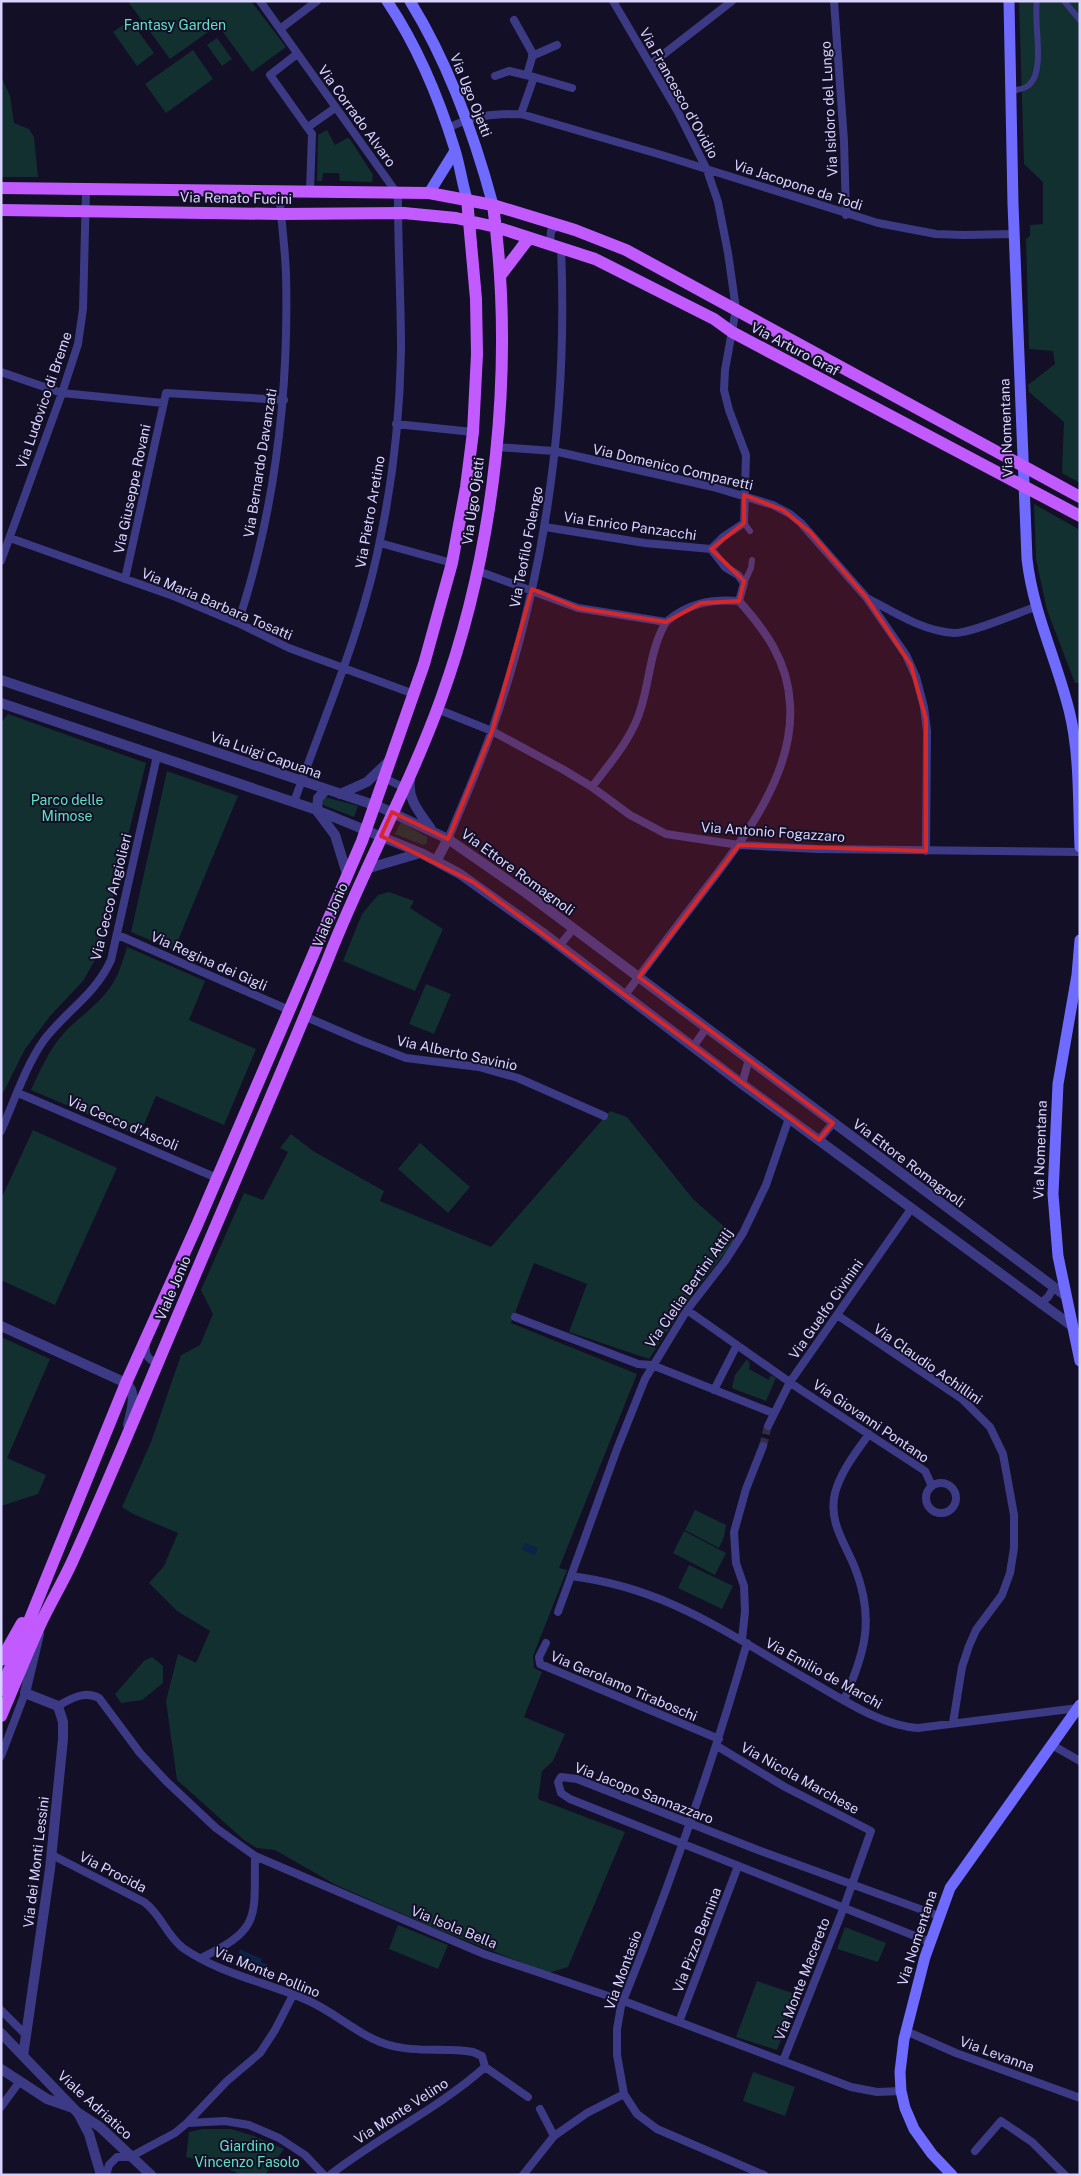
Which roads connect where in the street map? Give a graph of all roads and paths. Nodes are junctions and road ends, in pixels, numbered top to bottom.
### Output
1 (260, 1) edge
2 (317, 1) edge
3 (410, 1) edge
4 (613, 1) edge
5 (732, 1) edge
6 (834, 1) edge
7 (1008, 1) edge
8 (1037, 1) edge
9 (1064, 1) edge
10 (390, 2) edge
11 (514, 20) dead end
12 (1080, 20) edge
13 (280, 29) junction
14 (557, 45) dead end
15 (297, 54) junction
16 (532, 56) junction
17 (651, 64) junction
18 (495, 76) dead end
19 (530, 76) junction
20 (572, 88) dead end
21 (1011, 91) junction
22 (335, 108) junction
23 (521, 114) junction
24 (467, 118) junction
25 (308, 127) junction
26 (448, 128) junction
27 (455, 151) junction
28 (708, 170) junction
29 (1, 188) edge
30 (86, 190) junction
31 (279, 191) junction
32 (310, 191) junction
33 (396, 192) junction
34 (429, 193) junction
35 (467, 199) junction
36 (492, 205) junction
37 (1, 210) edge
38 (85, 211) junction
39 (398, 213) junction
40 (281, 214) junction
41 (846, 215) junction
42 (469, 222) junction
43 (558, 225) junction
44 (496, 227) junction
45 (1014, 234) junction
46 (529, 238) junction
47 (555, 245) junction
48 (500, 276) junction
49 (736, 309) junction
50 (732, 332) junction
51 (1, 372) edge
52 (62, 393) junction
53 (284, 400) junction
54 (163, 404) junction
55 (396, 424) junction
56 (473, 432) junction
57 (965, 434) junction
58 (496, 447) junction
59 (554, 451) junction
60 (954, 451) junction
61 (1023, 465) junction
62 (1023, 488) junction
63 (744, 495) junction
64 (1080, 497) edge
65 (1080, 516) edge
66 (744, 523) junction
67 (545, 527) junction
68 (750, 531) dead end
69 (10, 538) junction
70 (380, 543) junction
71 (711, 549) junction
72 (752, 560) dead end
73 (1, 561) edge
74 (452, 564) junction
75 (478, 571) junction
76 (125, 580) junction
77 (744, 583) junction
78 (532, 589) junction
79 (866, 597) junction
80 (739, 601) junction
81 (1035, 607) junction
82 (666, 622) junction
83 (238, 623) junction
84 (343, 669) junction
85 (1, 680) edge
86 (414, 694) junction
87 (1, 702) edge
88 (437, 709) junction
89 (492, 731) junction
90 (157, 756) junction
91 (391, 759) junction
92 (412, 768) junction
93 (384, 778) junction
94 (301, 781) junction
95 (403, 787) junction
96 (592, 787) junction
97 (326, 790) junction
98 (340, 794) junction
99 (294, 802) junction
100 (375, 805) junction
101 (317, 810) junction
102 (392, 812) junction
103 (367, 830) junction
104 (432, 830) junction
105 (381, 836) junction
106 (448, 839) junction
107 (738, 845) junction
108 (1080, 847) edge
109 (926, 851) junction
110 (1080, 852) edge
111 (420, 854) junction
112 (436, 861) junction
113 (366, 869) junction
114 (347, 874) junction
115 (573, 929) junction
116 (118, 935) junction
117 (1080, 940) edge
118 (560, 945) junction
119 (639, 977) junction
120 (625, 994) junction
121 (290, 1010) junction
122 (304, 1016) junction
123 (707, 1028) junction
124 (693, 1047) junction
125 (749, 1059) junction
126 (742, 1084) junction
127 (18, 1093) junction
128 (604, 1116) dead end
129 (789, 1118) junction
130 (833, 1123) junction
131 (1, 1132) edge
132 (819, 1140) junction
133 (218, 1178) junction
134 (911, 1210) junction
135 (1054, 1287) junction
136 (1066, 1296) junction
137 (1040, 1304) junction
138 (687, 1310) junction
139 (838, 1315) junction
140 (515, 1317) dead end
141 (1, 1326) edge
142 (1072, 1326) junction
143 (147, 1335) junction
144 (737, 1345) junction
145 (1080, 1361) edge
146 (158, 1363) junction
147 (652, 1365) junction
148 (790, 1382) junction
149 (126, 1384) junction
150 (714, 1390) junction
151 (773, 1412) junction
152 (768, 1426) tunnel mouth
153 (869, 1434) junction
154 (126, 1438) junction
155 (763, 1446) tunnel mouth
156 (932, 1486) junction
157 (571, 1576) junction
158 (46, 1580) junction
159 (558, 1612) dead end
160 (40, 1624) junction
161 (744, 1642) junction
162 (546, 1643) dead end
163 (1, 1660) edge
164 (1, 1690) edge
165 (26, 1694) junction
166 (844, 1700) junction
167 (58, 1706) junction
168 (1079, 1706) edge
169 (1, 1716) edge
170 (953, 1723) junction
171 (718, 1743) junction
172 (1052, 1744) junction
173 (1, 1756) edge
174 (1080, 1760) edge
175 (690, 1824) junction
176 (871, 1830) joint
177 (682, 1844) junction
178 (52, 1855) junction
179 (255, 1856) junction
180 (738, 1866) junction
181 (852, 1884) junction
182 (844, 1907) junction
183 (939, 1916) junction
184 (930, 1942) junction
185 (201, 1958) junction
186 (293, 1995) junction
187 (624, 2001) junction
188 (1, 2010) edge
189 (679, 2022) junction
190 (906, 2031) junction
191 (1, 2033) edge
192 (26, 2035) junction
193 (23, 2056) junction
194 (783, 2061) junction
195 (485, 2067) junction
196 (1, 2069) edge
197 (20, 2081) junction
198 (901, 2091) junction
199 (624, 2094) junction
200 (528, 2097) dead end
201 (1080, 2098) edge
202 (1, 2107) edge
203 (540, 2109) dead end
204 (76, 2110) junction
205 (187, 2123) junction
206 (554, 2136) junction
207 (975, 2151) dead end
208 (130, 2157) junction
209 (762, 2174) edge
210 (100, 2175) edge
211 (106, 2175) edge
212 (151, 2175) edge
213 (324, 2175) edge
214 (330, 2175) edge
215 (523, 2175) edge
216 (952, 2175) edge
217 (1065, 2175) edge

1 - 13 street, Via Corrado Alvaro
2 - 13 street
3 - 24 main road, Via Ugo Ojetti
4 - 17 street, Via Francesco d'Ovidio
5 - 17 street
6 - 41 street, Via Isidoro del Lungo
7 - 21 main road, Via Nomentana
8 - 21 street
9 - 12 street
10 - 26 main road
11 - 16 street
13 - 15 street, Via Corrado Alvaro
14 - 16 street
15 - 22 street, Via Corrado Alvaro
15 - 25 street
16 - 19 street
17 - 28 street, Via Francesco d'Ovidio
18 - 19 street
19 - 20 street
19 - 23 street
21 - 45 main road, Via Nomentana
22 - 25 street
22 - 33 street, Via Corrado Alvaro
23 - 24 street, Via Jacopone da Todi
23 - 28 street, Via Jacopone da Todi
24 - 26 street
24 - 36 main road, Via Ugo Ojetti
25 - 32 street
26 - 27 main road
27 - 34 main road
27 - 35 main road
28 - 41 street, Via Jacopone da Todi
28 - 49 street, Via Francesco d'Ovidio
29 - 30 main road, Via Renato Fucini
30 - 31 main road, Via Renato Fucini
30 - 38 street, Via Ludovico di Breme
31 - 32 main road, Via Renato Fucini
31 - 40 street, Via Bernardo Davanzati
32 - 33 main road, Via Renato Fucini
33 - 34 main road, Via Renato Fucini
33 - 39 street, Via Pietro Aretino
34 - 35 main road, Via Renato Fucini
35 - 36 main road, Via Renato Fucini
35 - 42 main road, Via Ugo Ojetti
36 - 43 main road, Via Arturo Graf
36 - 44 main road, Via Ugo Ojetti
37 - 38 main road, Via Renato Fucini
38 - 40 main road, Via Renato Fucini
38 - 52 street, Via Ludovico di Breme
39 - 40 main road, Via Renato Fucini
39 - 42 main road, Via Renato Fucini
39 - 55 street, Via Pietro Aretino
40 - 53 street, Via Bernardo Davanzati
41 - 45 street, Via Jacopone da Todi
42 - 44 main road, Via Renato Fucini
42 - 56 main road, Via Ugo Ojetti
43 - 47 street
43 - 49 main road, Via Arturo Graf
44 - 46 main road, Via Arturo Graf
44 - 48 main road, Via Ugo Ojetti
45 - 61 main road, Via Nomentana
46 - 47 main road, Via Arturo Graf
46 - 48 main road
47 - 50 main road, Via Arturo Graf
47 - 59 street, Via Teofilo Folengo
48 - 58 main road, Via Ugo Ojetti
49 - 50 street, Via Francesco d'Ovidio
49 - 57 main road, Via Arturo Graf
50 - 60 main road, Via Arturo Graf
50 - 63 street, Via Francesco d'Ovidio
51 - 52 street
52 - 54 street
52 - 69 street, Via Ludovico di Breme
53 - 54 street, Via Giuseppe Rovani
53 - 83 street, Via Bernardo Davanzati
54 - 76 street, Via Giuseppe Rovani
55 - 56 street
55 - 70 street, Via Pietro Aretino
56 - 74 main road, Via Ugo Ojetti
57 - 60 street
57 - 61 main road, Via Arturo Graf
58 - 59 street, Via Domenico Comparetti
58 - 75 main road, Via Ugo Ojetti
59 - 63 street, Via Domenico Comparetti
59 - 67 street, Via Teofilo Folengo
60 - 62 main road, Via Arturo Graf
61 - 62 main road, Via Nomentana
61 - 64 main road, Via Arturo Graf
62 - 65 main road, Via Arturo Graf
62 - 81 main road, Via Nomentana
63 - 66 street, Via Francesco d'Ovidio
63 - 79 street, Via Domenico Comparetti
66 - 68 street
66 - 71 street, Via Enrico Panzacchi
67 - 71 street, Via Enrico Panzacchi
67 - 78 street, Via Teofilo Folengo
69 - 73 street, Via Ludovico di Breme
69 - 76 street, Via Maria Barbara Tosatti
70 - 74 street
70 - 84 street, Via Pietro Aretino
71 - 77 street, Via Enrico Panzacchi
72 - 77 street
74 - 86 main road, Via Ugo Ojetti
75 - 78 street
75 - 88 main road, Via Ugo Ojetti
76 - 83 street, Via Maria Barbara Tosatti
77 - 80 street
78 - 82 street
78 - 89 street, Via Teofilo Folengo
79 - 81 street
79 - 109 street, Via Domenico Comparetti
80 - 82 street
80 - 107 street
81 - 108 main road, Via Nomentana
82 - 96 street
83 - 84 street, Via Maria Barbara Tosatti
84 - 86 street, Via Maria Barbara Tosatti
84 - 94 street, Via Pietro Aretino
85 - 94 street, Via Luigi Capuana
86 - 91 main road, Via Ugo Ojetti
87 - 90 street
88 - 89 street, Via Antonio Fogazzaro
88 - 92 main road, Via Ugo Ojetti
89 - 96 street, Via Antonio Fogazzaro
89 - 106 street, Via Teofilo Folengo
90 - 99 street
90 - 116 street, Via Cecco Angiolieri
91 - 93 main road, Via Ugo Ojetti
91 - 98 street
92 - 95 main road, Via Ugo Ojetti
92 - 104 street
93 - 95 street
93 - 100 main road, Via Ugo Ojetti
94 - 97 street, Via Luigi Capuana
94 - 99 street, Via Pietro Aretino
95 - 102 main road, Via Ugo Ojetti
96 - 107 street, Via Antonio Fogazzaro
97 - 98 street, Via Ettore Romagnoli
97 - 101 street, Via Luigi Capuana
98 - 100 street, Via Ettore Romagnoli
99 - 101 street
100 - 102 street, Via Ettore Romagnoli
100 - 103 main road, Viale Jonio
101 - 103 street
101 - 114 street
102 - 104 street, Via Ettore Romagnoli
102 - 105 main road, Viale Jonio
103 - 105 street
103 - 114 main road, Viale Jonio
104 - 106 street, Via Ettore Romagnoli
105 - 111 street
105 - 113 main road, Viale Jonio
106 - 112 street
106 - 115 street, Via Ettore Romagnoli
107 - 109 street, Via Antonio Fogazzaro
107 - 119 street
109 - 110 street, Via Antonio Fogazzaro
111 - 112 street
111 - 113 street
112 - 118 street
113 - 122 main road, Viale Jonio
114 - 121 main road, Viale Jonio
115 - 118 street, Via Ettore Romagnoli
115 - 119 street, Via Ettore Romagnoli
116 - 121 street, Via Regina dei Gigli
116 - 127 street, Via Cecco Angiolieri
117 - 136 main road, Via Nomentana
118 - 120 street
119 - 120 street
119 - 123 street, Via Ettore Romagnoli
120 - 124 street
121 - 133 main road, Viale Jonio
122 - 128 street, Via Alberto Savinio
122 - 146 main road, Viale Jonio
123 - 124 street
123 - 125 street, Via Ettore Romagnoli
124 - 126 street
125 - 126 street
125 - 130 street, Via Ettore Romagnoli
126 - 129 street
127 - 131 street, Via Cecco Angiolieri
127 - 133 street, Via Cecco d'Ascoli
129 - 132 street
129 - 138 street, Via Clelia Bertini Attilj
130 - 132 street
130 - 135 street, Via Ettore Romagnoli
132 - 134 street
133 - 143 main road, Viale Jonio
134 - 137 street
134 - 139 street, Via Guelfo Civinini
135 - 136 street, Via Ettore Romagnoli
135 - 137 street
136 - 142 main road, Via Nomentana
137 - 142 street
138 - 144 street, Via Giovanni Pontano
138 - 147 street, Via Clelia Bertini Attilj
139 - 148 street, Via Guelfo Civinini
139 - 170 street, Via Claudio Achillini
140 - 147 street
141 - 149 street
142 - 145 main road, Via Nomentana
143 - 146 street
143 - 149 main road, Viale Jonio
144 - 148 street, Via Giovanni Pontano
144 - 150 street
146 - 154 main road, Viale Jonio
147 - 150 street
147 - 157 street, Via Clelia Bertini Attilj
148 - 151 street, Via Guelfo Civinini
148 - 153 street, Via Giovanni Pontano
149 - 154 street
149 - 158 main road, Viale Jonio
150 - 151 street
151 - 152 street, Via Guelfo Civinini
153 - 156 street, Via Giovanni Pontano
153 - 166 street
154 - 160 main road, Viale Jonio
155 - 161 street
156 - 156 street
157 - 159 street, Via Clelia Bertini Attilj
157 - 161 street, Via Emilio de Marchi
158 - 163 main road
158 - 164 main road, Viale Jonio
160 - 165 street
160 - 169 main road, Viale Jonio
161 - 166 street, Via Emilio de Marchi
161 - 171 street, Via Montasio
162 - 171 street, Via Gerolamo Tiraboschi
165 - 167 street
165 - 173 street
166 - 170 street, Via Emilio de Marchi
167 - 178 street, Via dei Monti Lessini
167 - 179 street, Via Isola Bella
168 - 170 street, Via Emilio de Marchi
168 - 172 main road, Via Nomentana
171 - 175 street, Via Montasio
171 - 176 street, Via Nicola Marchese
172 - 174 street
172 - 183 main road, Via Nomentana
175 - 177 street, Via Montasio
175 - 177 street, Via Jacopo Sannazzaro
175 - 181 street, Via Jacopo Sannazzaro
176 - 181 street, Via Monte Macereto
177 - 180 street, Via Jacopo Sannazzaro
177 - 187 street, Via Montasio
178 - 185 street, Via Procida
178 - 192 street, Via dei Monti Lessini
179 - 185 street
179 - 187 street, Via Isola Bella
180 - 182 street, Via Jacopo Sannazzaro
180 - 189 street, Via Pizzo Bernina
181 - 182 street, Via Monte Macereto
181 - 183 street, Via Jacopo Sannazzaro
182 - 184 street, Via Jacopo Sannazzaro
182 - 194 street, Via Monte Macereto
183 - 184 main road, Via Nomentana
184 - 190 main road, Via Nomentana
185 - 186 street, Via Monte Pollino
186 - 195 street, Via Monte Pollino
186 - 205 street
187 - 189 street, Via Isola Bella
187 - 199 street, Via Montasio
188 - 192 street
189 - 194 street, Via Isola Bella
190 - 198 main road, Via Nomentana
190 - 201 street, Via Levanna
191 - 193 street, Viale Adriatico
192 - 193 street, Via dei Monti Lessini
193 - 204 street, Viale Adriatico
194 - 198 street, Via Isola Bella
195 - 200 street
195 - 214 street, Via Monte Velino
196 - 197 street
197 - 202 street
197 - 204 street
198 - 216 main road, Via Nomentana
199 - 206 street
199 - 209 street, Via Montasio
203 - 206 street
204 - 208 street, Viale Adriatico
204 - 210 street
205 - 208 street
205 - 213 street
206 - 215 street
207 - 217 street
208 - 211 street
208 - 212 street, Viale Adriatico

